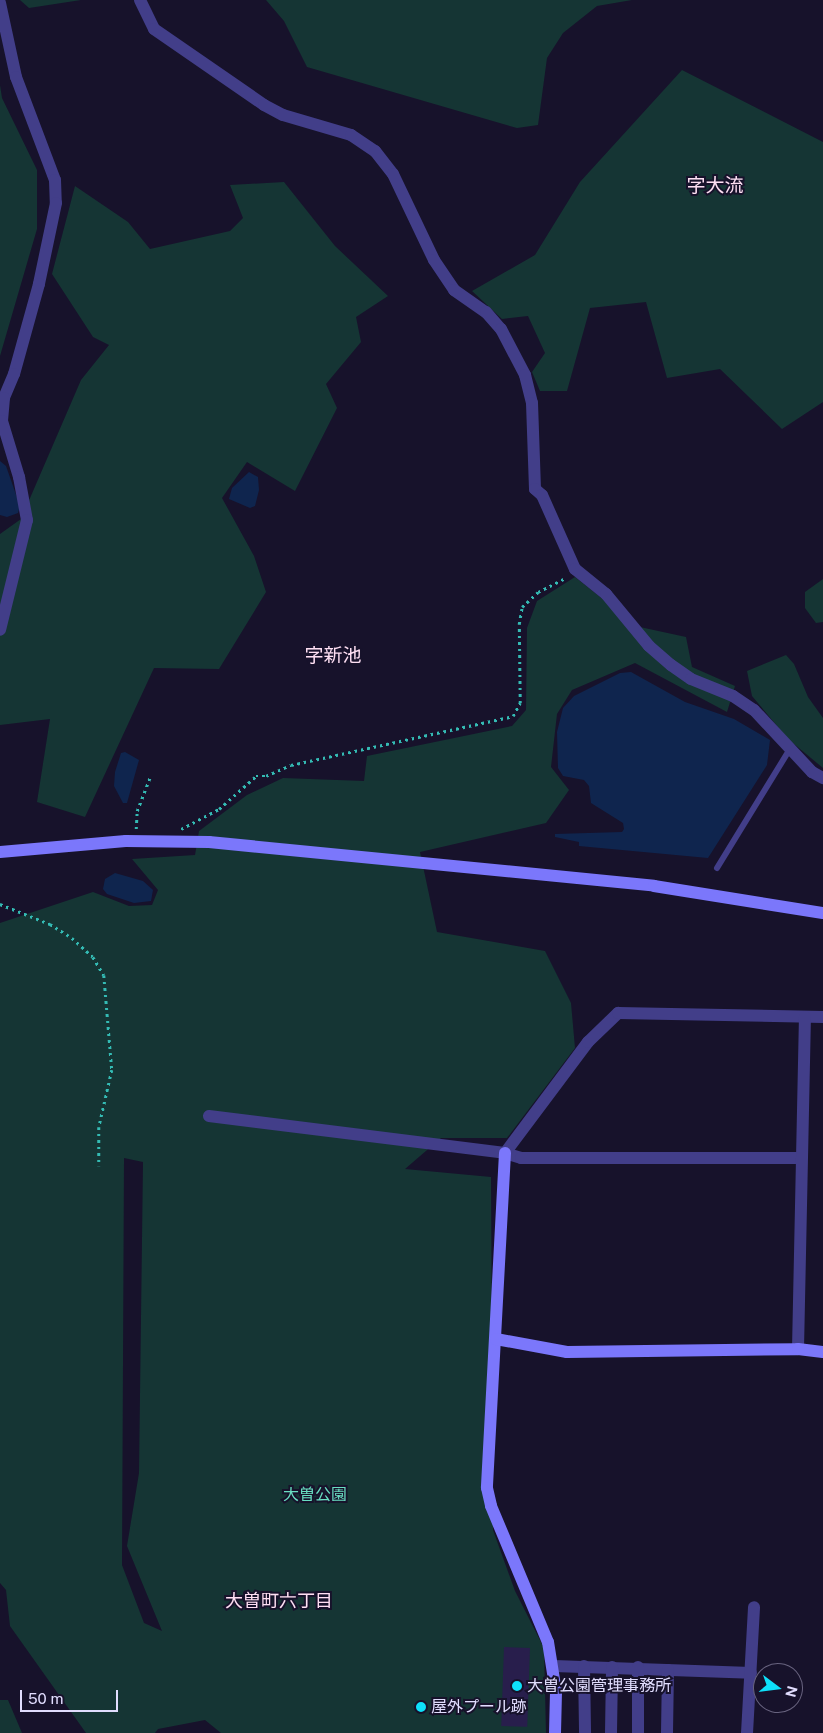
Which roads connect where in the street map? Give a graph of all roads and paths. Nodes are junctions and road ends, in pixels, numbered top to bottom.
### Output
1 (140, 0) edge
2 (0, 3) edge
3 (2, 397) edge
4 (575, 569) junction
5 (0, 630) edge
6 (790, 749) junction
7 (150, 777) dead end
8 (823, 778) edge
9 (143, 829) dead end
10 (175, 829) dead end
11 (0, 852) edge
12 (717, 868) dead end
13 (0, 904) edge
14 (823, 913) edge
15 (806, 1017) junction
16 (823, 1017) edge
17 (209, 1116) dead end
18 (505, 1153) junction
19 (800, 1158) junction
20 (100, 1166) dead end
21 (496, 1339) junction
22 (798, 1349) junction
23 (823, 1352) edge
24 (754, 1607) dead end
25 (554, 1666) junction
26 (584, 1666) junction
27 (612, 1667) junction
28 (638, 1667) junction
29 (668, 1670) junction
30 (750, 1673) junction
31 (555, 1733) edge
32 (585, 1733) edge
33 (612, 1733) edge
34 (638, 1733) edge
35 (667, 1733) edge
36 (747, 1733) edge

1 - 4 street
2 - 3 street
3 - 5 street
4 - 6 street
4 - 10 path
6 - 8 street
6 - 12 lane
7 - 9 path
11 - 14 street
13 - 20 path
15 - 16 street
15 - 18 street
15 - 19 street
17 - 18 street
18 - 19 street
18 - 21 street
19 - 22 street
21 - 22 street
21 - 25 street
22 - 23 street
24 - 30 street
25 - 26 street
25 - 31 street
26 - 27 street
26 - 32 street
27 - 28 street
27 - 33 street
28 - 29 street
28 - 34 street
29 - 30 street
29 - 35 street
30 - 36 street

